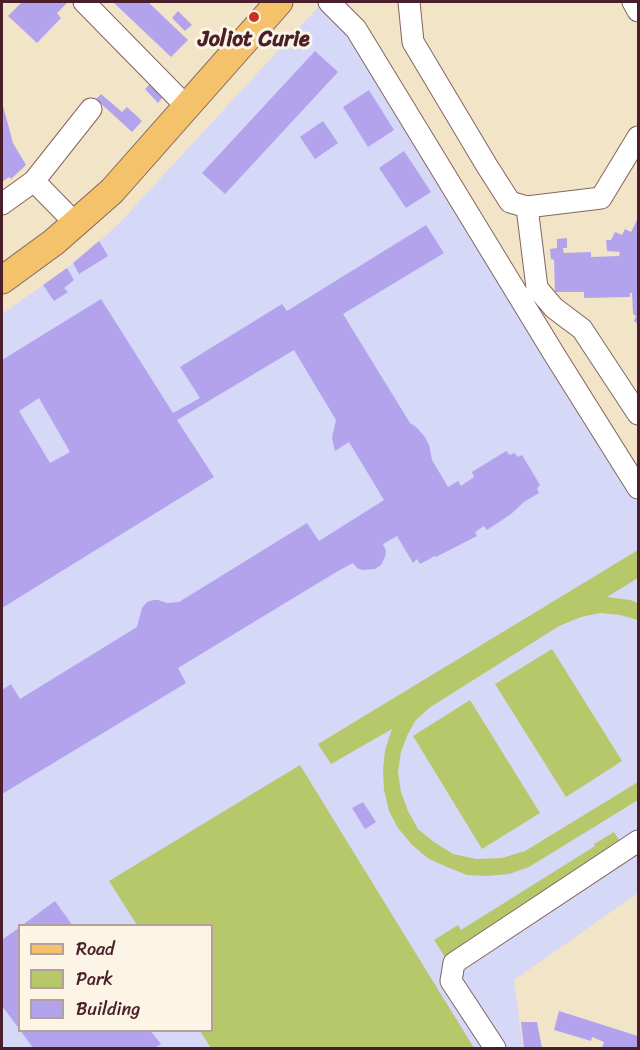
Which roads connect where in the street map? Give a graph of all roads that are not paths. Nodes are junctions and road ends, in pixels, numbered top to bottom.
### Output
1 (84, 2) edge
2 (279, 2) edge
3 (329, 2) edge
4 (409, 2) edge
5 (633, 2) edge
6 (639, 11) edge
7 (186, 106) junction
8 (91, 109) dead end
9 (639, 137) edge
10 (34, 181) junction
11 (2, 204) edge
12 (527, 207) junction
13 (75, 224) junction
14 (2, 280) edge
15 (639, 414) edge
16 (639, 488) edge
17 (639, 841) edge
18 (495, 1048) edge

1 - 7 lane
2 - 7 main road
3 - 16 lane
4 - 12 lane
5 - 6 lane
7 - 13 main road
8 - 10 lane
9 - 12 lane
10 - 11 lane
10 - 13 lane
12 - 15 lane
13 - 14 main road
17 - 18 lane

